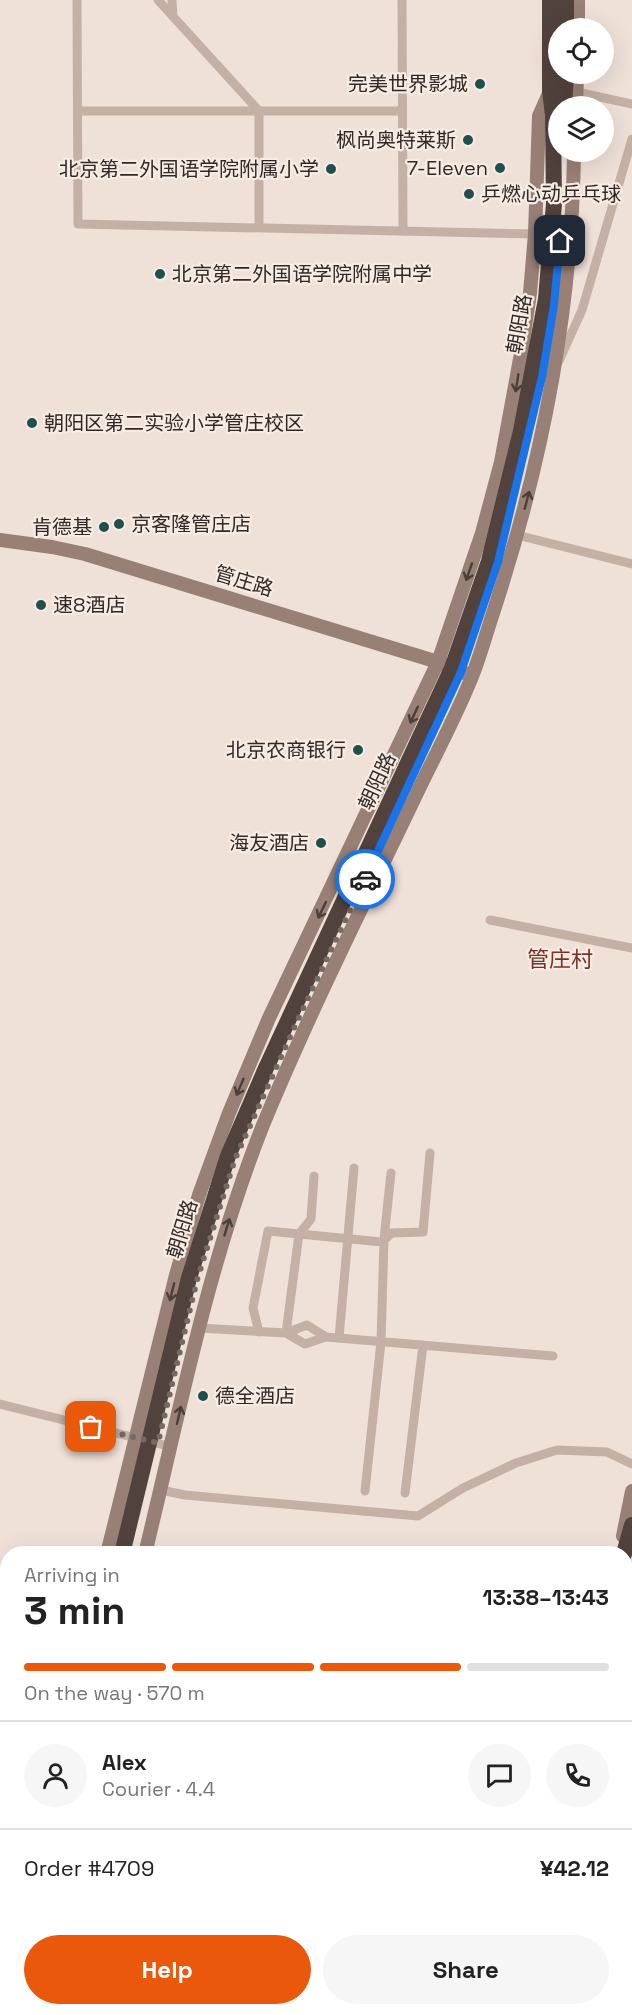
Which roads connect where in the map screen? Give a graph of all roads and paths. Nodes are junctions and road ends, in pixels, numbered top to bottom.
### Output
1 (77, 0) edge
2 (158, 0) edge
3 (172, 0) edge
4 (402, 0) edge
5 (550, 0) edge
6 (566, 0) edge
7 (578, 0) edge
8 (172, 16) junction
9 (566, 18) edge
10 (578, 18) edge
11 (566, 96) edge
12 (614, 102) edge
13 (632, 104) edge
14 (548, 110) edge
15 (79, 111) junction
16 (259, 111) junction
17 (402, 111) junction
18 (632, 139) edge
19 (630, 152) edge
20 (554, 162) edge
21 (563, 162) edge
22 (574, 162) edge
23 (259, 227) junction
24 (403, 230) junction
25 (535, 234) junction
26 (553, 374) junction
27 (517, 535) junction
28 (0, 540) edge
29 (632, 564) edge
30 (456, 669) junction
31 (490, 920) dead end
32 (632, 948) edge
33 (430, 1153) dead end
34 (354, 1168) dead end
35 (391, 1173) dead end
36 (314, 1176) dead end
37 (299, 1234) junction
38 (348, 1239) junction
39 (384, 1239) junction
40 (199, 1328) junction
41 (259, 1332) junction
42 (286, 1334) junction
43 (326, 1337) junction
44 (339, 1338) junction
45 (381, 1342) junction
46 (423, 1345) junction
47 (553, 1356) dead end
48 (0, 1404) edge
49 (154, 1443) junction
50 (632, 1464) edge
51 (161, 1490) junction
52 (365, 1491) dead end
53 (632, 1491) edge
54 (405, 1493) dead end
55 (632, 1525) edge
56 (110, 1546) edge
57 (124, 1546) edge
58 (132, 1546) edge
59 (147, 1546) edge
60 (623, 1546) edge
61 (625, 1546) edge

1 - 15 street
2 - 8 street
3 - 8 street
4 - 17 street
5 - 11 highway, 朝阳路
6 - 9 highway
7 - 10 street
8 - 16 street
12 - 13 street
14 - 25 street, 朝阳路
15 - 16 street
15 - 23 street
16 - 17 street
16 - 23 street
17 - 24 street
18 - 19 street
19 - 26 street
20 - 30 highway, 朝阳路
21 - 30 highway, 朝阳路
22 - 26 street, 朝阳路
23 - 24 street
24 - 25 street
25 -> 30 street, 朝阳路
27 -> 26 street, 朝阳路
27 - 29 street
27 - 30 street, 朝阳路
28 - 30 street, 管庄路
40 -> 30 street, 朝阳路
30 - 49 highway, 朝阳路
30 -> 49 street, 朝阳路
31 - 32 street
33 - 39 street
34 - 38 street
35 - 39 street
36 - 37 street
37 - 38 street
37 - 41 street
37 - 42 street
38 - 39 street
38 - 44 street
39 - 45 street
40 - 41 street
49 -> 40 street, 朝阳路
41 - 42 street
42 - 43 street
42 - 43 street
43 - 44 street
44 - 45 street
45 - 46 street
45 - 52 street
46 - 47 street
46 - 54 street
48 - 49 street
49 - 51 street, 朝阳路
49 - 56 street, 朝阳路
49 - 57 highway, 朝阳路
49 - 58 highway, 朝阳路
50 - 51 street
51 - 59 street, 朝阳路
53 - 60 street
55 - 61 highway

